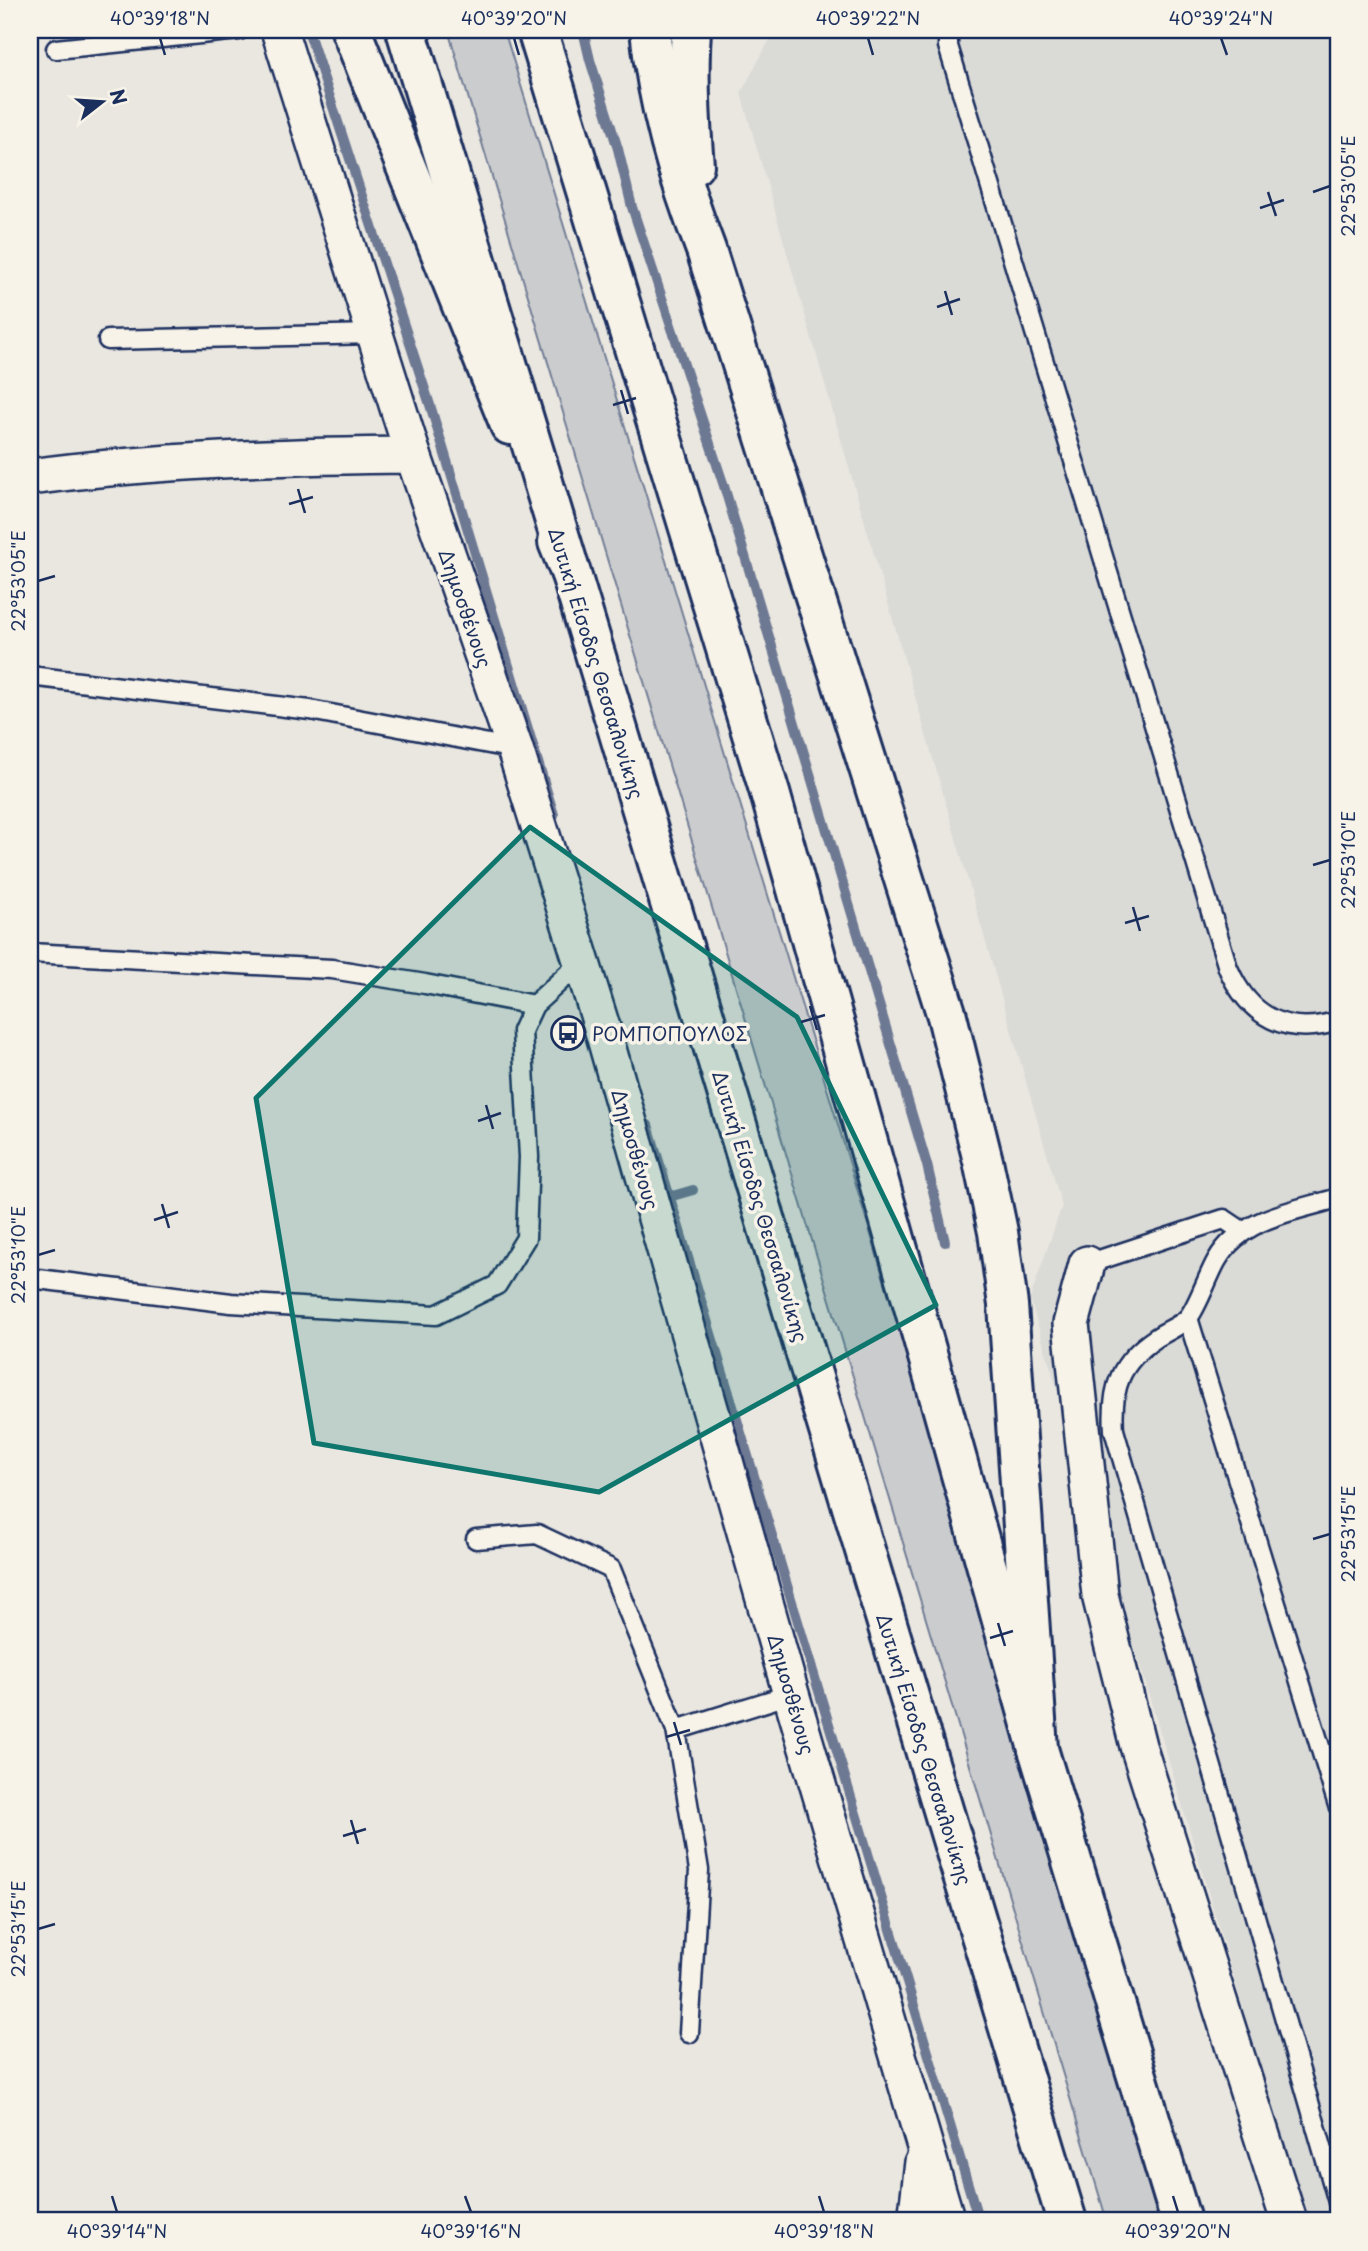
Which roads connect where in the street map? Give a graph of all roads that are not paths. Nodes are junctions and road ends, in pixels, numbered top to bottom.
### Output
1 (239, 30) edge
2 (279, 30) edge
3 (351, 30) edge
4 (406, 30) edge
5 (537, 30) edge
6 (650, 30) edge
7 (691, 30) edge
8 (948, 30) edge
9 (57, 49) dead end
10 (706, 250) junction
11 (375, 334) junction
12 (108, 340) dead end
13 (413, 455) junction
14 (30, 477) edge
15 (571, 574) junction
16 (30, 676) edge
17 (515, 749) junction
18 (30, 953) edge
19 (581, 962) junction
20 (534, 1005) junction
21 (1338, 1021) edge
22 (1338, 1198) edge
23 (1242, 1231) junction
24 (1087, 1264) joint
25 (30, 1278) edge
26 (1188, 1318) junction
27 (476, 1539) dead end
28 (792, 1694) junction
29 (676, 1731) junction
30 (1038, 1749) junction
31 (1338, 1805) edge
32 (689, 2034) dead end
33 (925, 2144) junction
34 (1338, 2202) edge
35 (916, 2221) edge
36 (947, 2221) edge
37 (1068, 2221) edge
38 (1181, 2221) edge
39 (1289, 2221) edge

1 - 9 lane
2 - 11 street, Δημοσθένους
3 - 15 highway
4 - 15 highway, Δυτική Είσοδος Θεσσαλονίκης
5 - 30 highway
6 - 10 highway
7 - 10 highway
8 - 21 lane
10 - 30 highway
11 - 12 lane
11 - 13 street, Δημοσθένους
13 - 14 street
13 - 17 street, Δημοσθένους
15 - 37 highway, Δυτική Είσοδος Θεσσαλονίκης
16 - 17 lane
17 - 19 street, Δημοσθένους
18 - 20 lane
19 - 20 lane
19 - 28 street, Δημοσθένους
20 - 25 lane
22 - 23 lane
23 - 24 lane
23 - 26 lane
24 - 39 street
26 - 31 lane
26 - 34 lane
27 - 29 lane
28 - 29 lane
28 - 33 street, Δημοσθένους
29 - 32 lane
30 - 38 highway
33 - 35 street, Δημοσθένους
33 - 36 street

